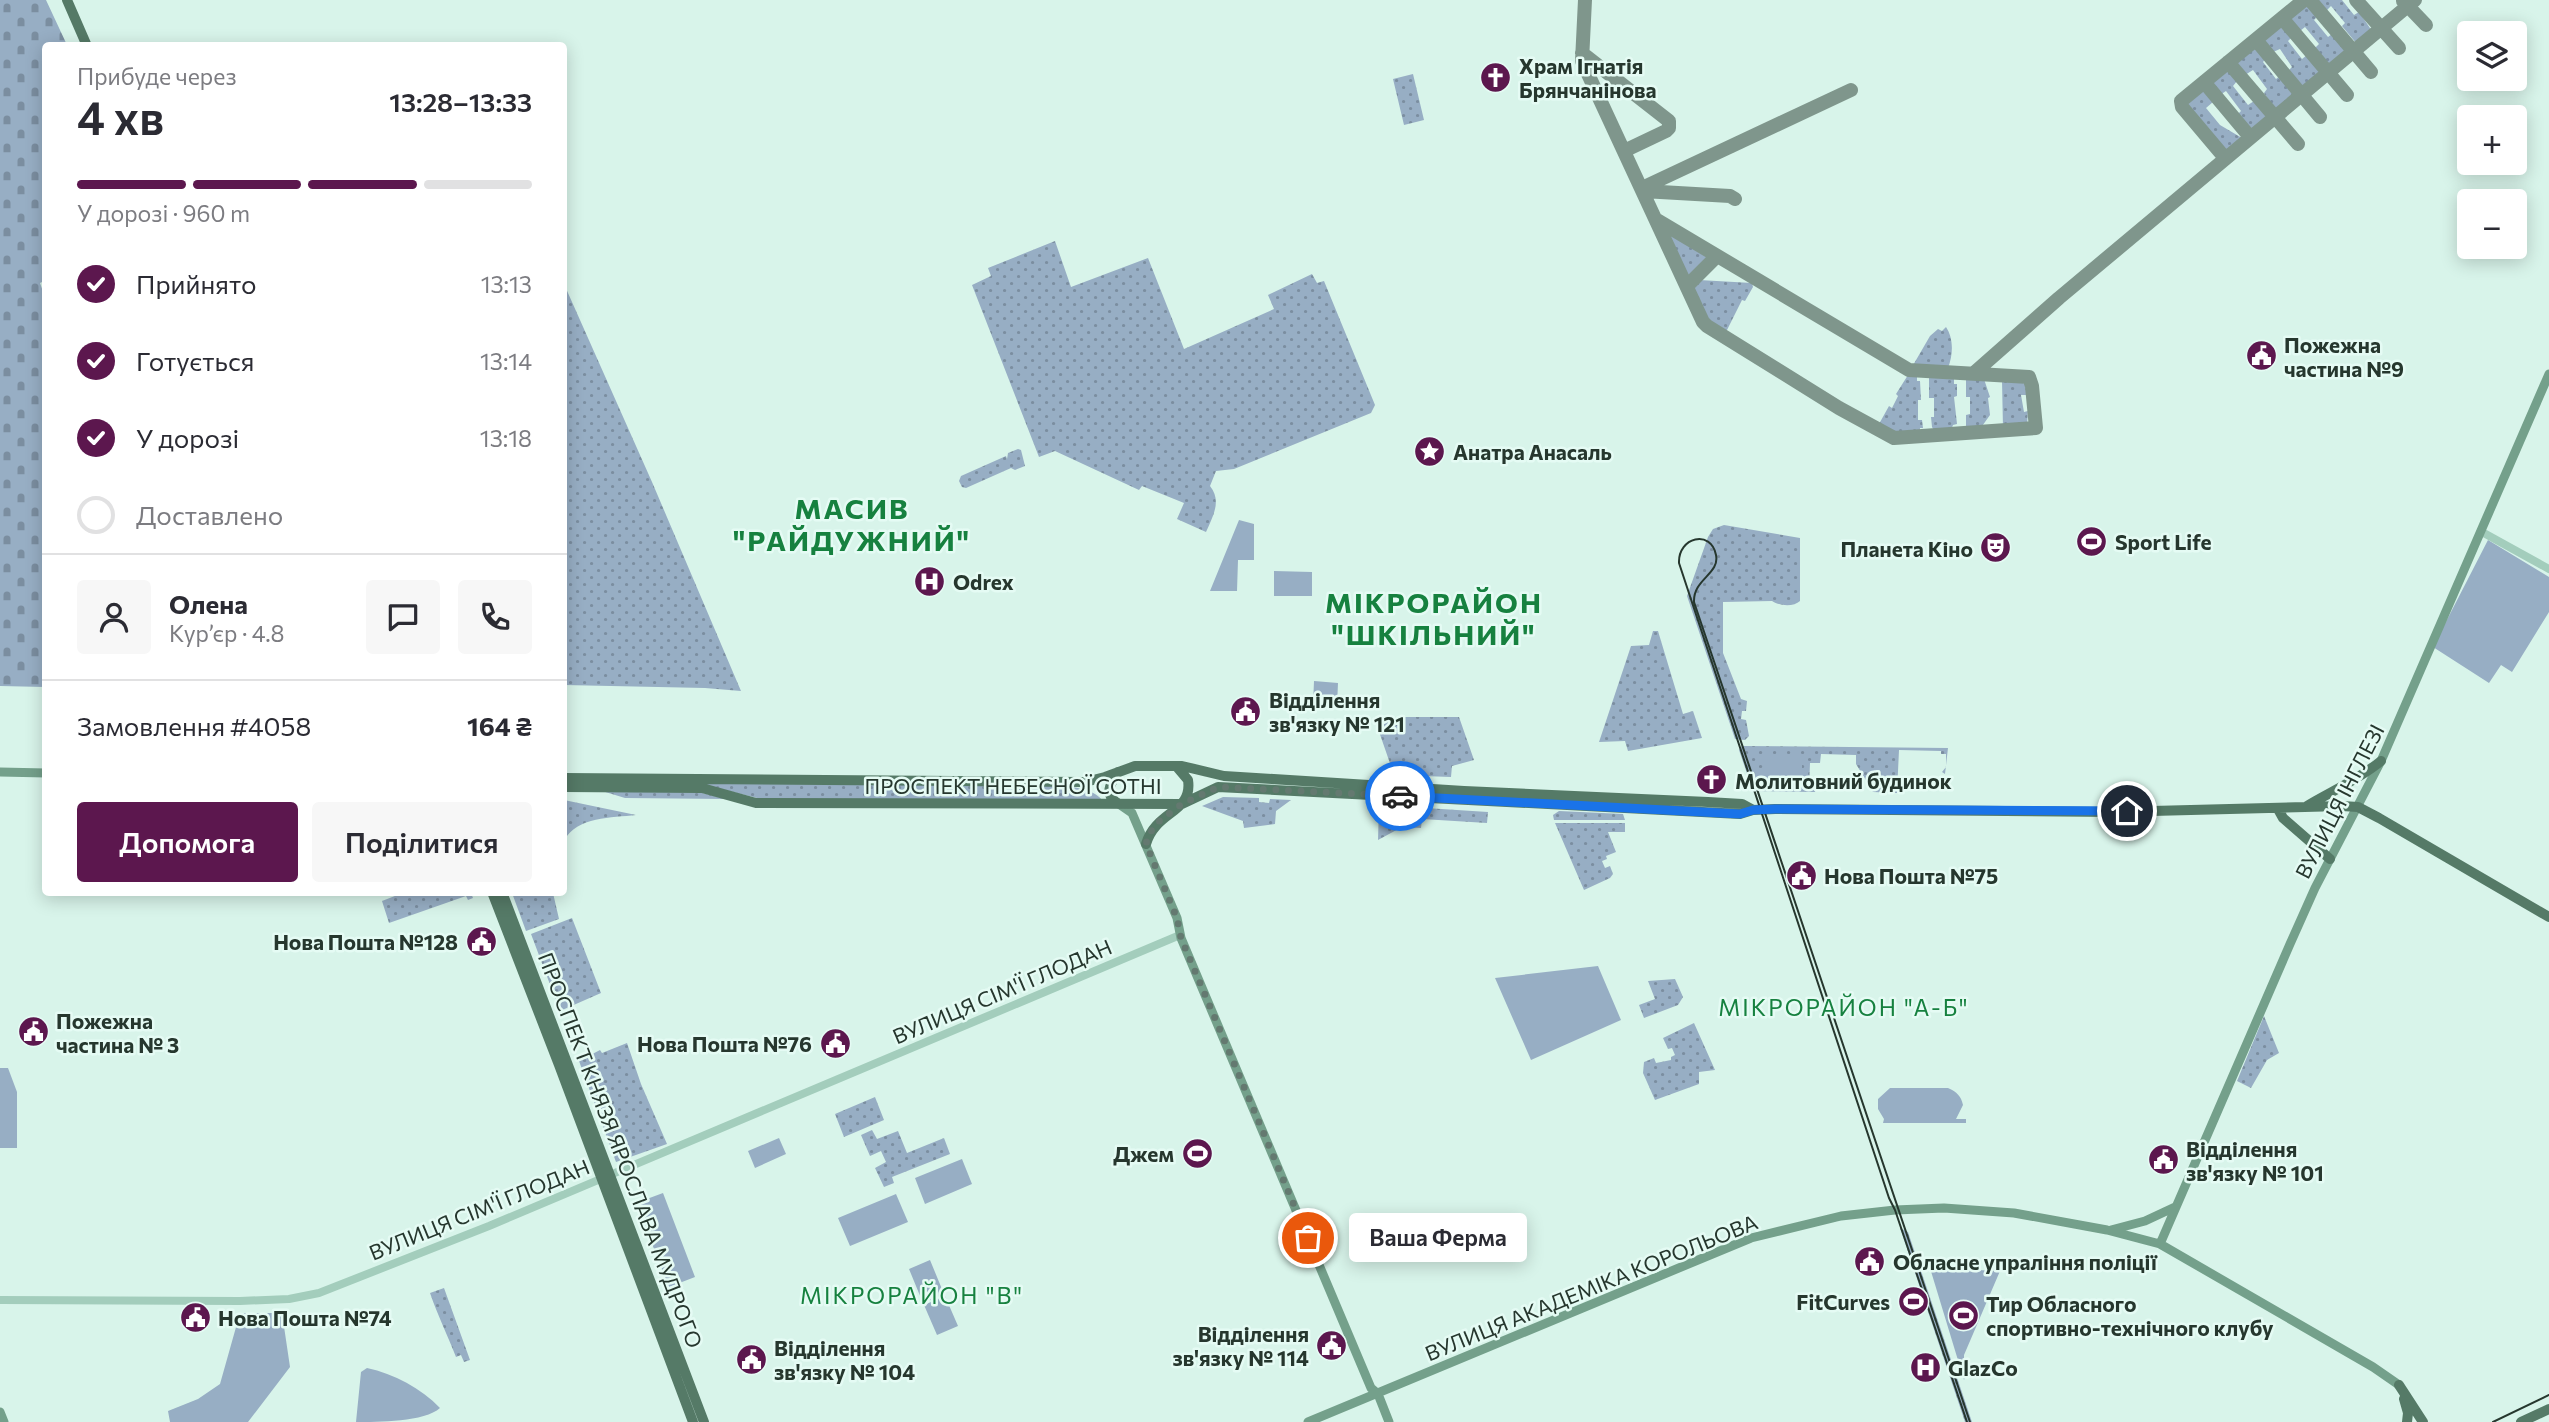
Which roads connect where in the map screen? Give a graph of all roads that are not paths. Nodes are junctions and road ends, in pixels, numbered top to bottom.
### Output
1 (67, 0) edge
2 (85, 42) edge
3 (2549, 374) edge
4 (2482, 532) junction
5 (2549, 569) edge
6 (2381, 761) junction
7 (1177, 766) junction
8 (1118, 771) junction
9 (0, 772) edge
10 (42, 773) edge
11 (567, 778) edge
12 (567, 787) edge
13 (1464, 795) junction
14 (1119, 804) junction
15 (1182, 804) junction
16 (2358, 807) junction
17 (2278, 808) junction
18 (2304, 808) junction
19 (1146, 844) junction
20 (2330, 859) junction
21 (494, 896) edge
22 (503, 896) edge
23 (2549, 917) edge
24 (1180, 935) junction
25 (606, 1176) junction
26 (2175, 1206) junction
27 (2108, 1230) junction
28 (2160, 1244) junction
29 (0, 1300) edge
30 (665, 1334) junction
31 (2399, 1385) junction
32 (1378, 1394) junction
33 (2549, 1409) edge
34 (0, 1412) edge
35 (4, 1422) edge
36 (693, 1422) edge
37 (704, 1422) edge
38 (1307, 1422) edge
39 (1389, 1422) edge
40 (2410, 1422) edge
41 (2423, 1422) edge
42 (2521, 1422) edge

1 - 2 main road
3 - 4 main road, ВУЛИЦЯ ІНГЛЕЗІ
4 - 5 street
4 - 6 main road, ВУЛИЦЯ ІНГЛЕЗІ
6 - 16 main road, ВУЛИЦЯ ІНГЛЕЗІ
6 - 18 main road
7 - 8 main road, ПРОСПЕКТ НЕБЕСНОЇ СОТНІ
7 - 13 main road, ПРОСПЕКТ НЕБЕСНОЇ СОТНІ
7 - 15 main road
8 - 11 main road, ПРОСПЕКТ НЕБЕСНОЇ СОТНІ
8 - 14 main road
9 - 10 main road
12 - 14 main road, ПРОСПЕКТ НЕБЕСНОЇ СОТНІ
13 - 15 main road, ПРОСПЕКТ НЕБЕСНОЇ СОТНІ
13 - 17 main road, ПРОСПЕКТ НЕБЕСНОЇ СОТНІ
14 - 15 main road, ПРОСПЕКТ НЕБЕСНОЇ СОТНІ
14 - 19 main road
15 - 19 main road
16 - 18 main road, ПРОСПЕКТ НЕБЕСНОЇ СОТНІ
16 - 20 main road, ВУЛИЦЯ ІНГЛЕЗІ
16 - 23 main road
17 - 18 main road, ПРОСПЕКТ НЕБЕСНОЇ СОТНІ
17 - 20 main road
19 - 24 main road
20 - 26 main road, ВУЛИЦЯ ІНГЛЕЗІ
21 - 25 main road, ПРОСПЕКТ КНЯЗЯ ЯРОСЛАВА МУДРОГО
22 - 25 main road, ПРОСПЕКТ КНЯЗЯ ЯРОСЛАВА МУДРОГО
24 - 25 street, ВУЛИЦЯ СІМ'Ї ГЛОДАН
24 - 32 main road
25 - 29 street, ВУЛИЦЯ СІМ'Ї ГЛОДАН
25 - 30 main road, ПРОСПЕКТ КНЯЗЯ ЯРОСЛАВА МУДРОГО
26 - 27 main road
26 - 28 main road, ВУЛИЦЯ ІНГЛЕЗІ
27 - 28 main road, ВУЛИЦЯ АКАДЕМІКА КОРОЛЬОВА
27 - 32 main road, ВУЛИЦЯ АКАДЕМІКА КОРОЛЬОВА
28 - 31 main road, ВУЛИЦЯ АКАДЕМІКА КОРОЛЬОВА
30 - 36 main road, ПРОСПЕКТ КНЯЗЯ ЯРОСЛАВА МУДРОГО
30 - 37 main road, ПРОСПЕКТ КНЯЗЯ ЯРОСЛАВА МУДРОГО
31 - 40 main road
31 - 41 main road
32 - 38 main road, ВУЛИЦЯ АКАДЕМІКА КОРОЛЬОВА
32 - 39 main road
33 - 42 main road
34 - 35 main road
40 - 41 main road

